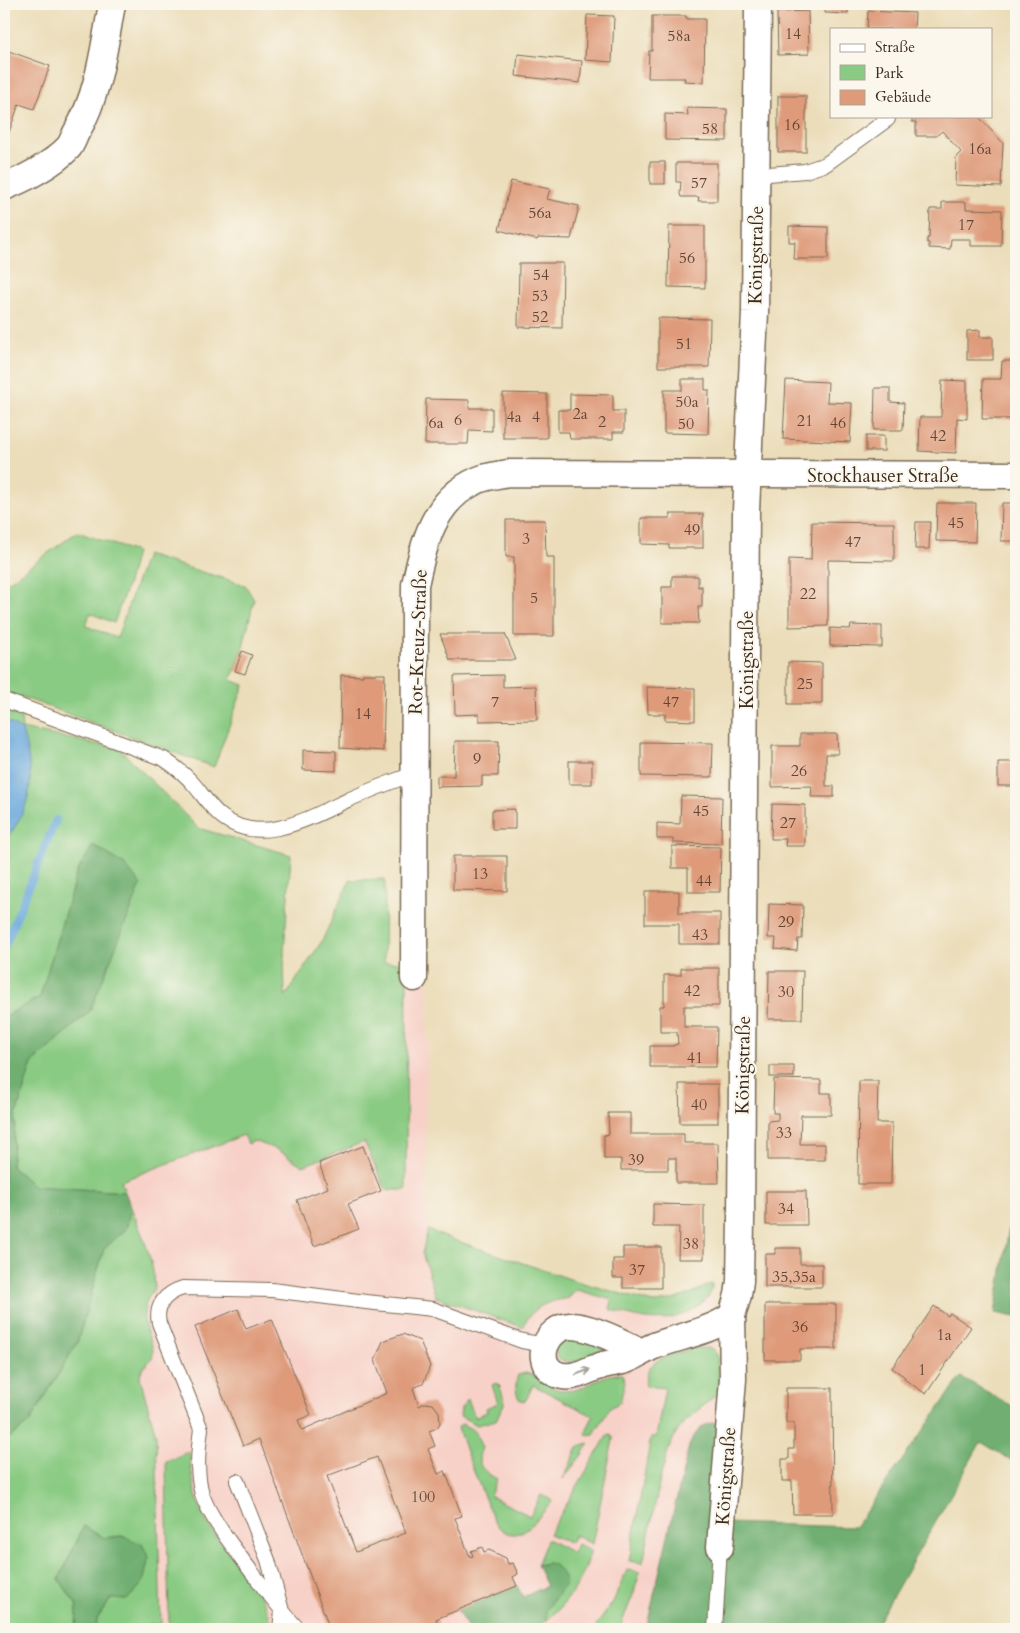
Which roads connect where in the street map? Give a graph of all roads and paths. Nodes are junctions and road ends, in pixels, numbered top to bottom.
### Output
1 (112, 4) edge
2 (758, 4) edge
3 (888, 119) dead end
4 (756, 175) junction
5 (4, 188) edge
6 (749, 474) junction
7 (1016, 475) edge
8 (4, 700) edge
9 (414, 774) junction
10 (414, 978) dead end
11 (732, 1316) junction
12 (545, 1345) junction
13 (640, 1352) junction
14 (237, 1481) dead end
15 (720, 1548) joint
16 (282, 1611) junction
17 (280, 1629) edge
18 (298, 1629) edge
19 (714, 1629) edge

1 - 5 street
2 - 4 street, Königstraße
3 - 4 lane
4 - 6 street, Königstraße
6 - 7 street, Stockhauser Straße
6 - 9 street, Rot-Kreuz-Straße
6 - 11 street, Königstraße
8 - 9 lane
9 - 10 street, Rot-Kreuz-Straße
11 - 13 street
11 - 15 street, Königstraße
12 - 13 street
12 -> 13 street
12 - 16 lane
14 - 16 lane
15 - 19 lane
16 - 17 lane
16 - 18 lane

